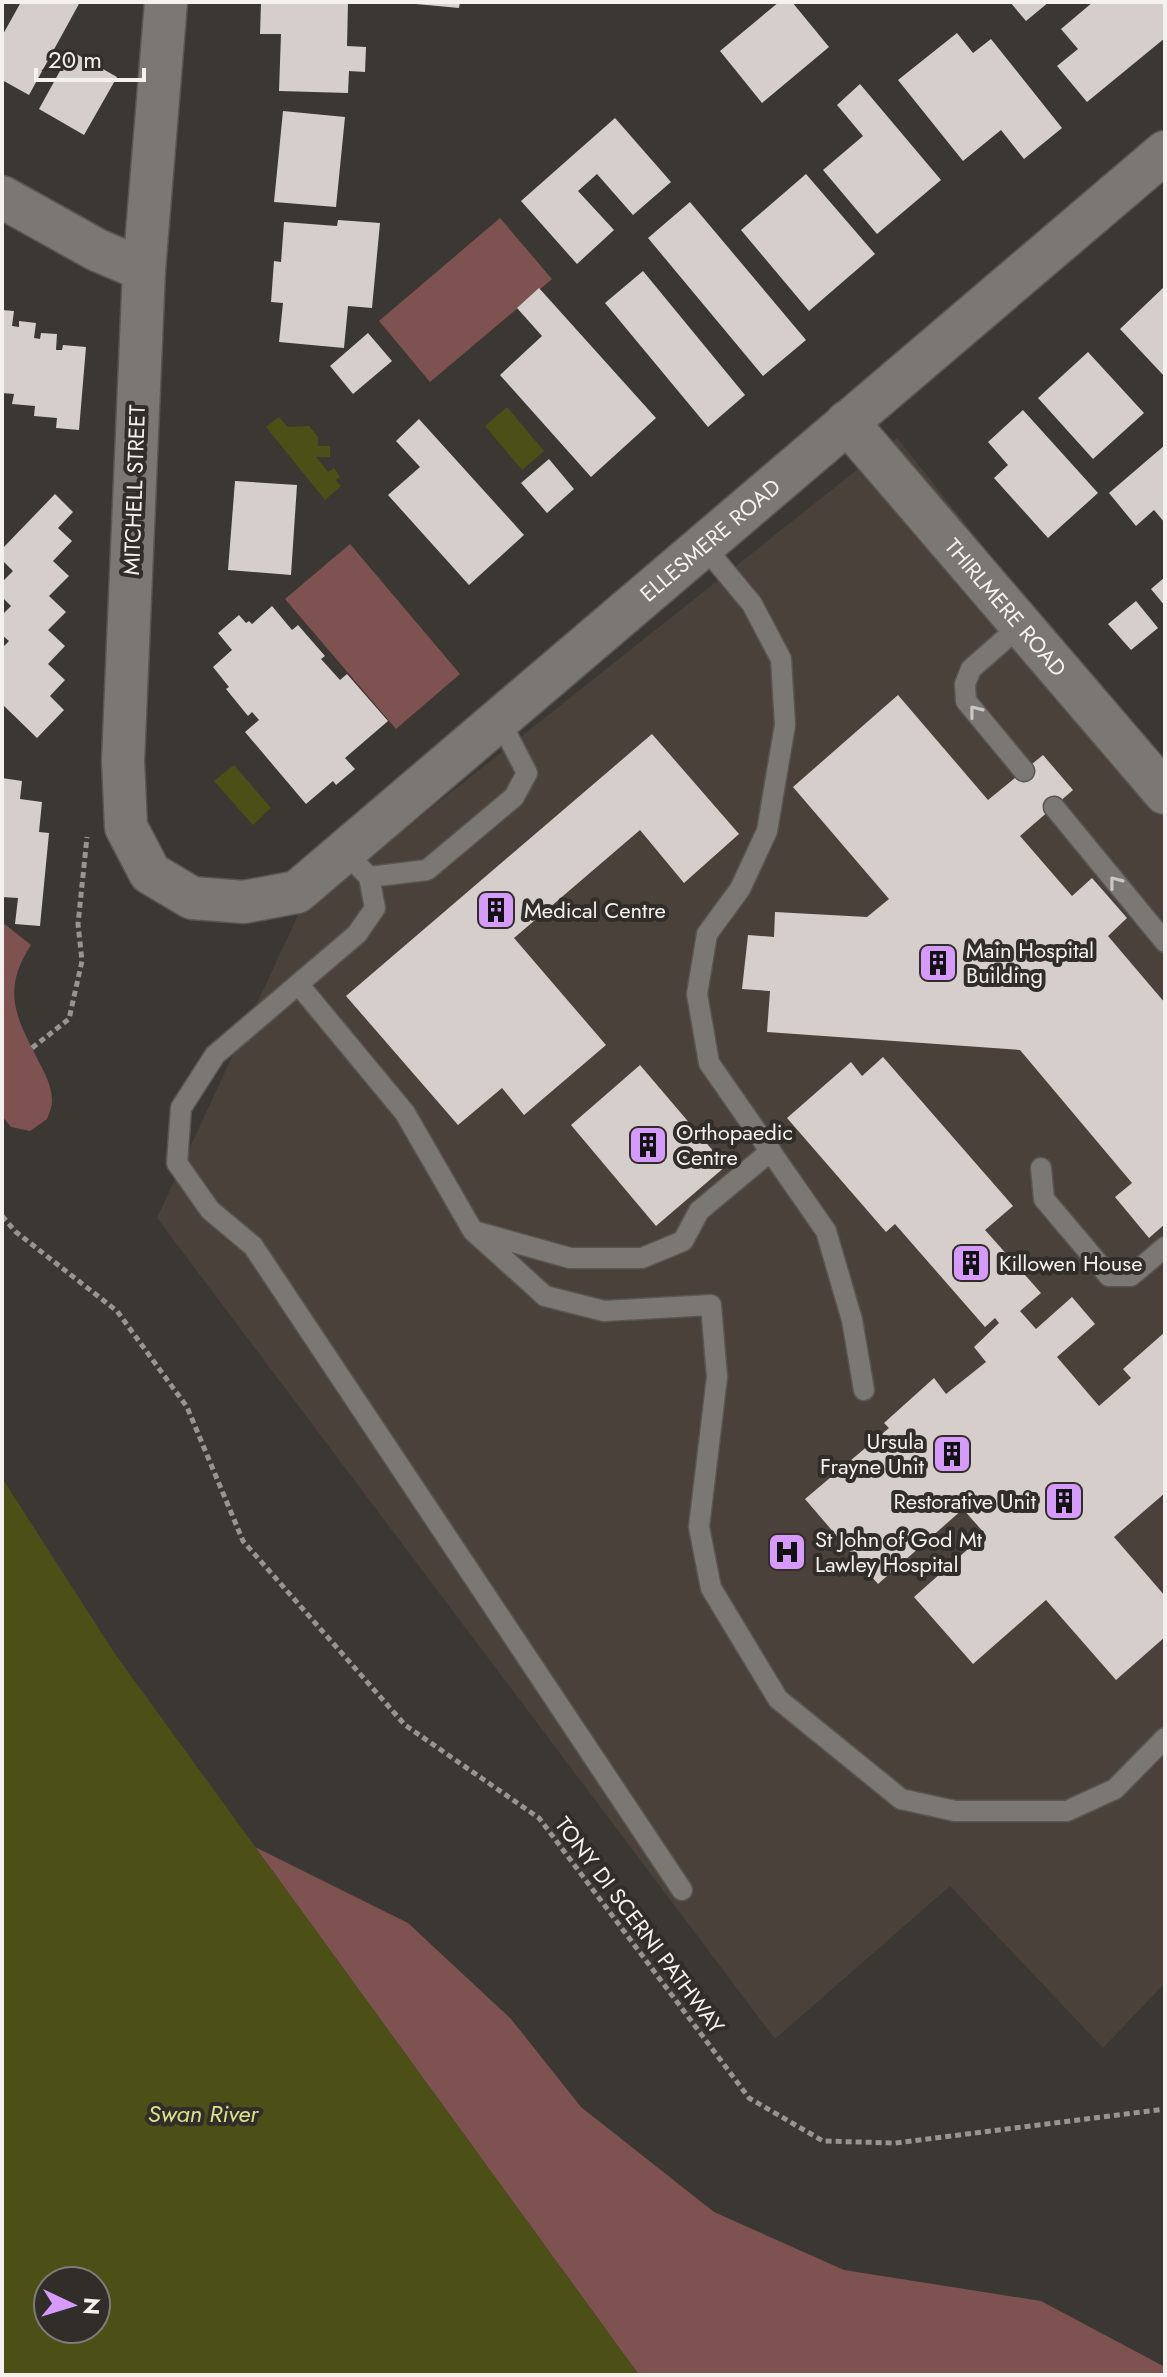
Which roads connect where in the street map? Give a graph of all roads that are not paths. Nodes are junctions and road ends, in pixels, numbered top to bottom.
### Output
1 (166, 2) edge
2 (1165, 152) edge
3 (2, 197) edge
4 (144, 270) junction
5 (847, 422) junction
6 (703, 545) junction
7 (1021, 625) junction
8 (499, 719) junction
9 (1024, 771) dead end
10 (1165, 793) edge
11 (1054, 807) dead end
12 (357, 864) junction
13 (244, 902) joint
14 (1165, 942) edge
15 (299, 985) junction
16 (771, 1151) junction
17 (1041, 1168) dead end
18 (473, 1231) junction
19 (1165, 1247) edge
20 (864, 1390) dead end
21 (1165, 1738) edge
22 (682, 1890) dead end

1 - 4 street, MITCHELL STREET
2 - 5 street, ELLESMERE ROAD
3 - 4 street
4 - 13 street, MITCHELL STREET
5 - 6 street, ELLESMERE ROAD
5 - 7 street, THIRLMERE ROAD
6 - 8 street, ELLESMERE ROAD
6 - 16 lane
9 -> 7 lane
7 - 10 street, THIRLMERE ROAD
8 - 12 street, ELLESMERE ROAD
8 - 12 lane
14 -> 11 lane
12 - 13 street, ELLESMERE ROAD
12 - 15 lane
15 - 18 lane
15 - 22 lane
16 - 18 lane
16 - 20 lane
17 - 19 lane
18 - 21 lane

